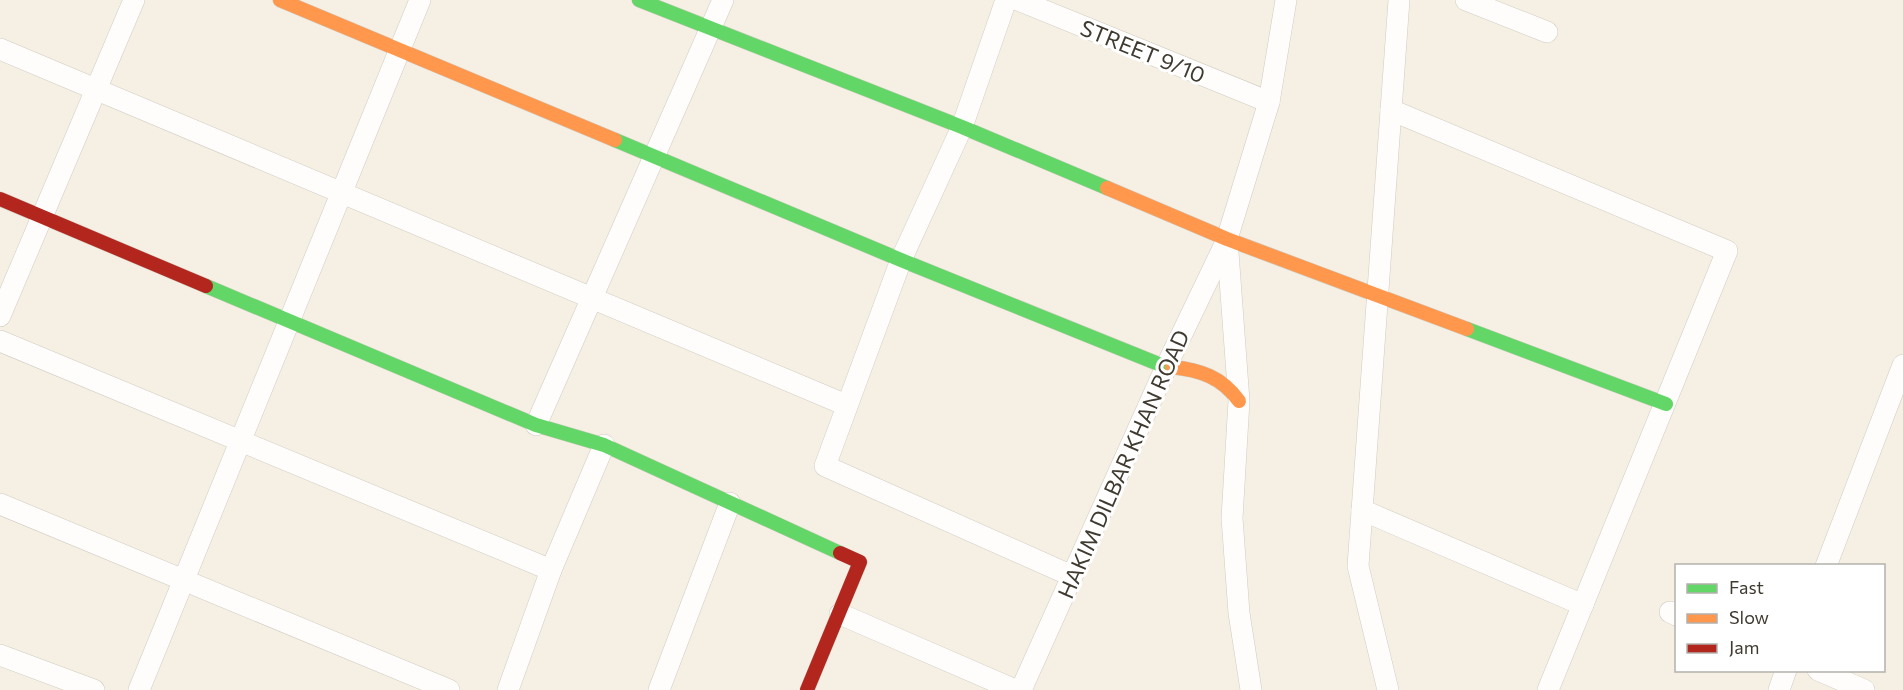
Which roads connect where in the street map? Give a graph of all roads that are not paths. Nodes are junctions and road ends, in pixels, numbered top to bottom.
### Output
1 (134, 0) edge
2 (280, 0) edge
3 (420, 0) edge
4 (639, 0) edge
5 (723, 0) edge
6 (1006, 0) edge
7 (1018, 0) edge
8 (1286, 0) edge
9 (1398, 0) edge
10 (1466, 0) edge
11 (710, 29) junction
12 (1547, 32) dead end
13 (0, 49) edge
14 (399, 50) junction
15 (96, 90) junction
16 (1269, 102) junction
17 (1390, 110) junction
18 (962, 127) junction
19 (654, 157) junction
20 (341, 193) junction
21 (0, 199) edge
22 (42, 217) junction
23 (1227, 239) junction
24 (901, 260) junction
25 (1378, 296) junction
26 (592, 298) junction
27 (0, 316) edge
28 (289, 321) junction
29 (0, 341) edge
30 (1903, 365) edge
31 (1166, 367) junction
32 (1897, 398) edge
33 (1239, 401) junction
34 (1666, 404) junction
35 (846, 405) junction
36 (536, 425) junction
37 (240, 441) junction
38 (604, 445) junction
39 (730, 503) junction
40 (0, 504) edge
41 (1362, 510) junction
42 (1827, 564) edge
43 (550, 570) junction
44 (1072, 576) junction
45 (183, 580) junction
46 (1583, 605) junction
47 (840, 615) junction
48 (0, 655) edge
49 (1785, 672) edge
50 (1823, 672) edge
51 (94, 690) edge
52 (139, 690) edge
53 (449, 690) edge
54 (508, 690) edge
55 (659, 690) edge
56 (807, 690) edge
57 (1015, 690) edge
58 (1021, 690) edge
59 (1251, 690) edge
60 (1388, 690) edge
61 (1548, 690) edge
62 (1779, 690) edge
63 (1864, 690) edge

1 - 15 street
2 - 14 street
3 - 14 street
4 - 11 street
5 - 11 street
6 - 18 street
7 - 16 street, STREET 9/10
8 - 16 street
9 - 17 street
10 - 12 street
11 - 18 street
11 - 19 street
13 - 15 street
14 - 19 street
14 - 20 street
15 - 20 street
15 - 22 street
16 - 23 street
17 - 25 street
17 - 34 street
18 - 23 street
18 - 24 street
19 - 24 street
19 - 26 street
20 - 26 street
20 - 28 street
21 - 22 street
22 - 27 street
22 - 28 street
23 - 25 street
23 - 31 street, HAKIM DILBAR KHAN ROAD
23 - 33 street
24 - 31 street
24 - 35 street
25 - 34 street
25 - 41 street
26 - 35 street
26 - 36 street
28 - 36 street
28 - 37 street
29 - 37 street
30 - 32 street
31 - 33 street
31 - 44 street, HAKIM DILBAR KHAN ROAD
32 - 42 street
33 - 59 street
34 - 46 street
35 - 44 street
36 - 38 street
37 - 43 street
37 - 45 street
38 - 39 street
38 - 43 street
39 - 47 street
39 - 55 street
40 - 45 street
41 - 46 street
41 - 60 street
43 - 54 street
44 - 58 street, HAKIM DILBAR KHAN ROAD
45 - 52 street
45 - 53 street
46 - 61 street
47 - 56 street
47 - 57 street
48 - 51 street
49 - 62 street
50 - 63 street

